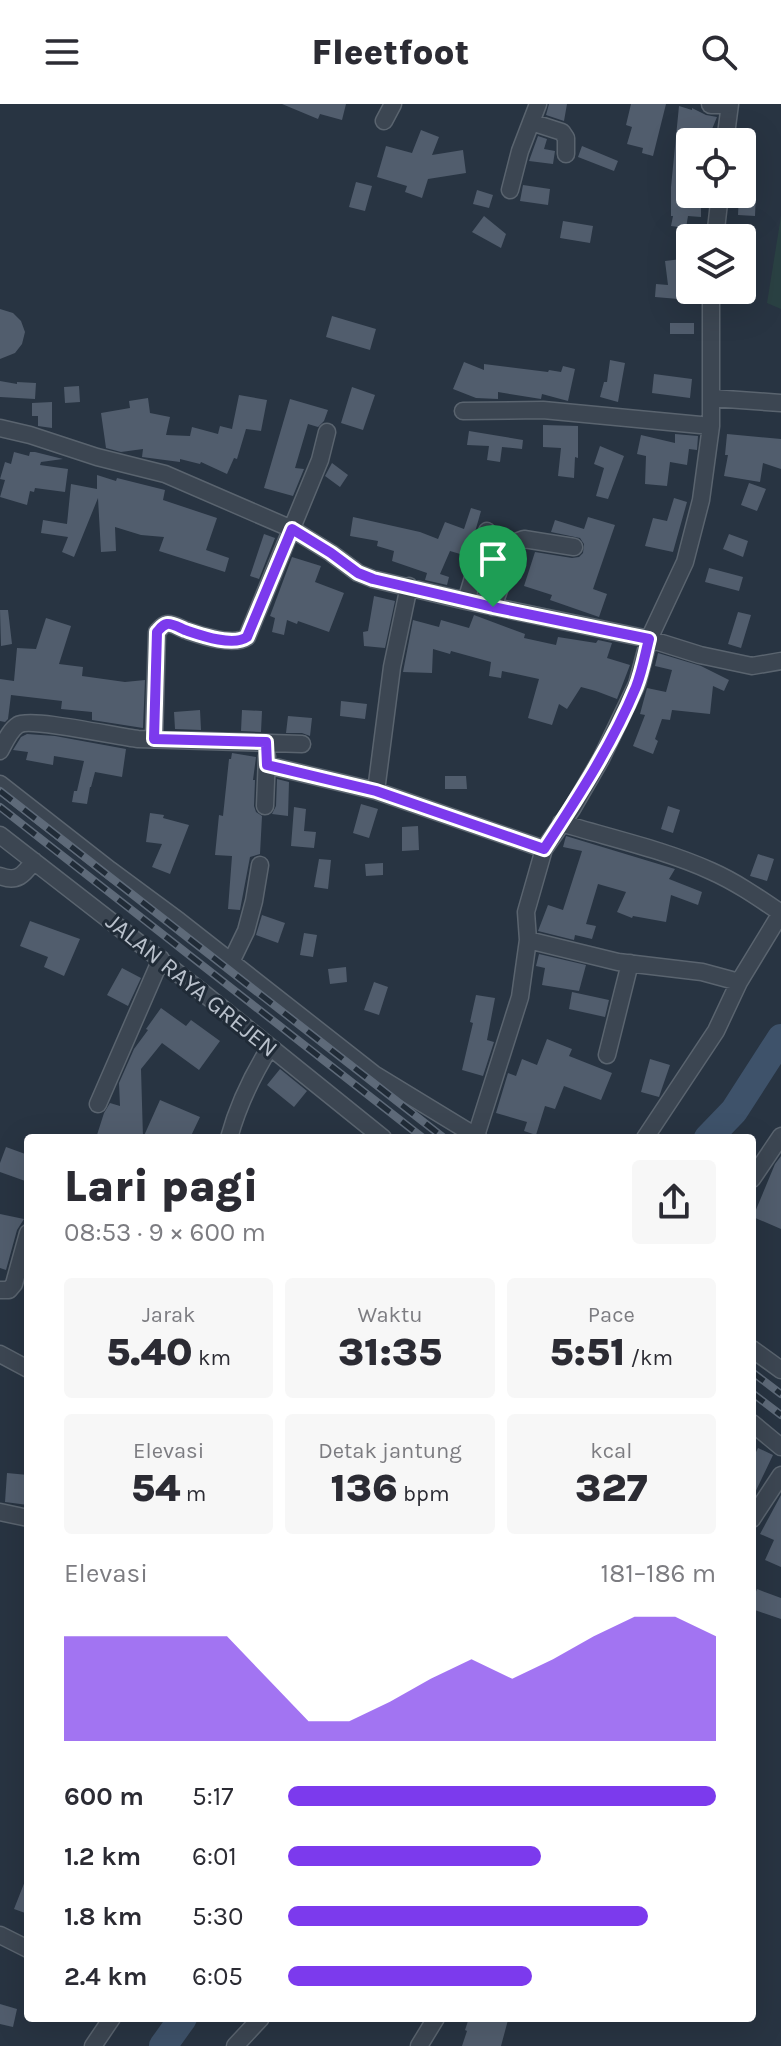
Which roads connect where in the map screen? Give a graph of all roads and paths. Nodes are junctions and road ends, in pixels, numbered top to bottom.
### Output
1 (393, 104) edge
2 (538, 104) edge
3 (711, 104) edge
4 (729, 104) edge
5 (384, 121) dead end
6 (531, 122) junction
7 (726, 128) edge
8 (566, 154) dead end
9 (510, 190) dead end
10 (711, 304) edge
11 (712, 398) junction
12 (781, 403) edge
13 (463, 411) dead end
14 (711, 426) junction
15 (0, 428) edge
16 (327, 432) dead end
17 (292, 529) junction
18 (487, 531) dead end
19 (574, 547) dead end
20 (409, 586) junction
21 (466, 601) junction
22 (493, 607) junction
23 (649, 639) junction
24 (781, 661) edge
25 (154, 739) junction
26 (266, 742) junction
27 (302, 744) dead end
28 (0, 751) edge
29 (267, 765) junction
30 (0, 784) edge
31 (376, 791) junction
32 (265, 806) dead end
33 (561, 823) junction
34 (0, 835) edge
35 (544, 849) junction
36 (34, 861) junction
37 (260, 865) dead end
38 (0, 876) edge
39 (528, 940) junction
40 (161, 959) junction
41 (231, 962) junction
42 (630, 963) junction
43 (739, 982) junction
44 (270, 1047) junction
45 (607, 1055) dead end
46 (98, 1104) dead end
47 (230, 1134) edge
48 (378, 1134) edge
49 (472, 1134) edge
50 (478, 1134) edge
51 (648, 1134) edge
52 (781, 1136) edge
53 (756, 1173) edge
54 (24, 1260) edge
55 (0, 1290) edge
56 (756, 1352) edge
57 (0, 1354) edge
58 (24, 1367) edge
59 (781, 1370) edge
60 (756, 1426) edge
61 (781, 1447) edge
62 (781, 1475) edge
63 (0, 1512) edge
64 (756, 1513) edge
65 (24, 1517) edge
66 (0, 1935) edge
67 (24, 1947) edge
68 (109, 2022) edge
69 (257, 2022) edge
70 (434, 2022) edge
71 (93, 2046) edge
72 (235, 2046) edge
73 (419, 2046) edge

1 - 5 street
2 - 6 street
3 - 4 street
4 - 7 street
6 - 8 street
6 - 9 street
10 - 11 street
11 - 12 street
11 - 14 street
13 - 14 street
14 - 23 street
15 - 17 street
16 - 17 street
17 - 20 street
17 - 25 street
18 - 21 street
19 - 22 street
20 - 21 street
20 - 31 street
21 - 22 street
22 - 23 street
23 - 24 street
23 - 33 street
25 - 26 street
25 - 28 street
26 - 27 street
26 - 29 street
29 - 31 street
29 - 32 street
30 - 41 street
31 - 35 street
33 - 35 street
33 - 43 street
34 - 36 street, JALAN RAYA GREJEN
35 - 39 street
36 - 38 street
36 - 40 street, JALAN RAYA GREJEN
37 - 41 street
39 - 42 street
39 - 50 street
40 - 44 street, JALAN RAYA GREJEN
40 - 46 street
41 - 49 street
42 - 43 street
42 - 45 street
43 - 51 street
44 - 47 street
44 - 48 street, JALAN RAYA GREJEN
52 - 53 street
54 - 55 street
56 - 59 street
57 - 58 street
60 - 61 street
62 - 64 street
63 - 65 street
66 - 67 street
68 - 71 street
69 - 72 street
70 - 73 street

